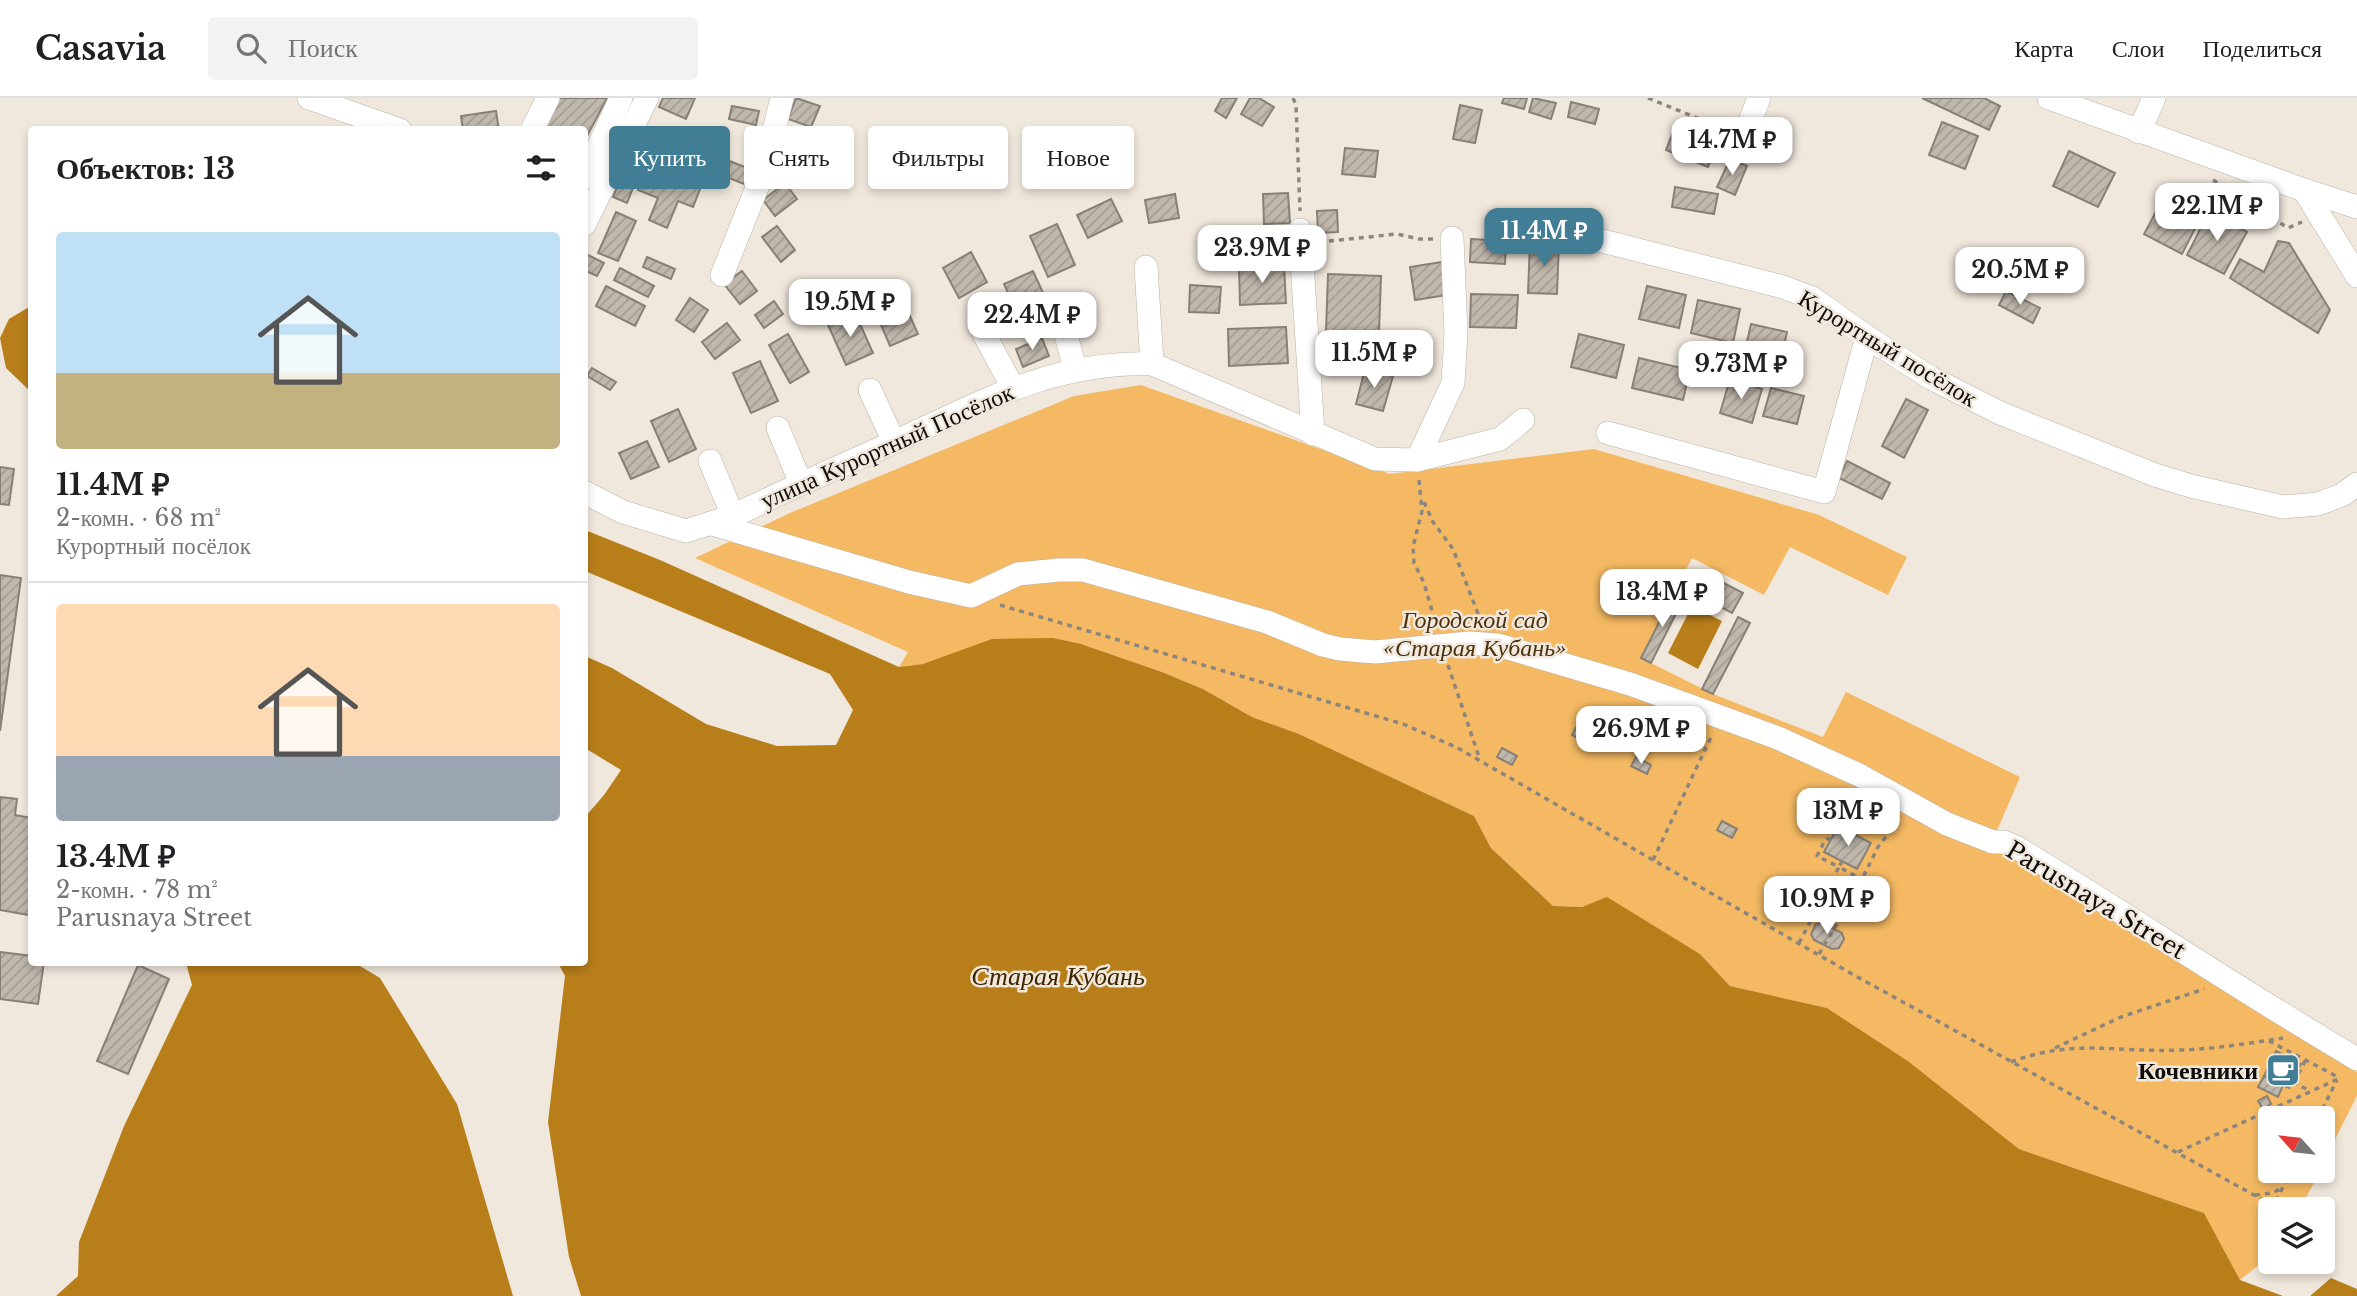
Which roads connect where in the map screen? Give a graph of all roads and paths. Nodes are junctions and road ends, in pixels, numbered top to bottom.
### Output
1 (309, 98) edge
2 (548, 98) edge
3 (621, 98) edge
4 (647, 98) edge
5 (782, 98) edge
6 (1293, 98) edge
7 (1648, 98) edge
8 (1759, 98) edge
9 (2049, 98) edge
10 (2154, 98) edge
11 (1749, 124) joint
12 (389, 126) edge
13 (534, 126) edge
14 (2139, 132) junction
15 (588, 169) edge
16 (2213, 179) dead end
17 (2304, 190) junction
18 (2357, 207) edge
19 (2319, 214) junction
20 (588, 217) edge
21 (1571, 233) dead end
22 (1301, 237) junction
23 (1452, 238) joint
24 (1146, 267) dead end
25 (722, 275) dead end
26 (2357, 276) edge
27 (1058, 304) dead end
28 (984, 334) dead end
29 (1867, 337) junction
30 (1152, 364) junction
31 (1075, 369) junction
32 (1013, 388) junction
33 (870, 390) dead end
34 (1523, 420) dead end
35 (778, 428) dead end
36 (1608, 433) dead end
37 (1313, 434) junction
38 (894, 442) junction
39 (1417, 460) junction
40 (710, 461) dead end
41 (801, 484) junction
42 (2357, 484) edge
43 (588, 494) edge
44 (1420, 494) junction
45 (733, 516) junction
46 (712, 524) junction
47 (971, 596) junction
48 (1442, 645) junction
49 (1490, 646) junction
50 (1721, 717) junction
51 (1480, 759) junction
52 (1859, 775) junction
53 (1911, 805) junction
54 (1653, 860) junction
55 (1842, 861) dead end
56 (1839, 867) junction
57 (1861, 879) junction
58 (1799, 943) junction
59 (1819, 954) junction
60 (2229, 981) junction
61 (2317, 1034) junction
62 (2267, 1040) junction
63 (2049, 1050) junction
64 (2357, 1059) edge
65 (2305, 1061) junction
66 (2011, 1062) junction
67 (2338, 1079) junction
68 (2310, 1091) junction
69 (2324, 1106) edge
70 (2178, 1152) junction
71 (2285, 1183) edge
72 (2283, 1188) junction
73 (2254, 1195) junction

1 - 12 street
2 - 13 street
3 - 15 street
4 - 20 street
5 - 25 street
6 - 22 path
7 - 11 path
8 - 11 street
9 - 14 street
10 - 14 street
14 - 17 street
16 - 19 path
17 - 18 street
17 - 19 street
19 - 26 street
21 - 29 street, Курортный посёлок
22 - 23 path
22 - 37 street
23 - 39 street
24 - 30 street
27 - 31 street
28 - 32 street
29 - 36 street
29 - 42 street, Курортный посёлок
30 - 31 street, улица Курортный Посёлок
30 - 37 street, улица Курортный Посёлок
31 - 32 street, улица Курортный Посёлок
32 - 38 street, улица Курортный Посёлок
33 - 38 street
34 - 39 street, улица Курортный Посёлок
35 - 41 street
37 - 39 street, улица Курортный Посёлок
38 - 41 street, улица Курортный Посёлок
39 - 44 path
40 - 45 street
41 - 45 street, улица Курортный Посёлок
43 - 46 street, улица Курортный Посёлок
44 - 48 path
44 - 49 path
45 - 46 street, улица Курортный Посёлок
46 - 47 street
47 - 48 street, Parusnaya Street
47 - 51 path
48 - 49 street, Parusnaya Street
48 - 51 path
49 - 50 street, Parusnaya Street
50 - 52 street, Parusnaya Street
50 - 54 path
51 - 54 path
52 - 53 street, Parusnaya Street
52 - 56 path
53 - 57 path
53 - 60 street, Parusnaya Street
54 - 58 path
55 - 56 path
56 - 57 path
56 - 58 path
57 - 59 path
58 - 59 path
59 - 66 path
60 - 61 street, Parusnaya Street
60 - 63 path
61 - 62 path
61 - 64 street, Parusnaya Street
62 - 63 path
62 - 65 path
63 - 66 path
65 - 67 path
65 - 68 path
66 - 70 path
67 - 68 path
67 - 69 path
68 - 70 path
70 - 73 path
71 - 72 path
72 - 73 path
72 - 73 path

